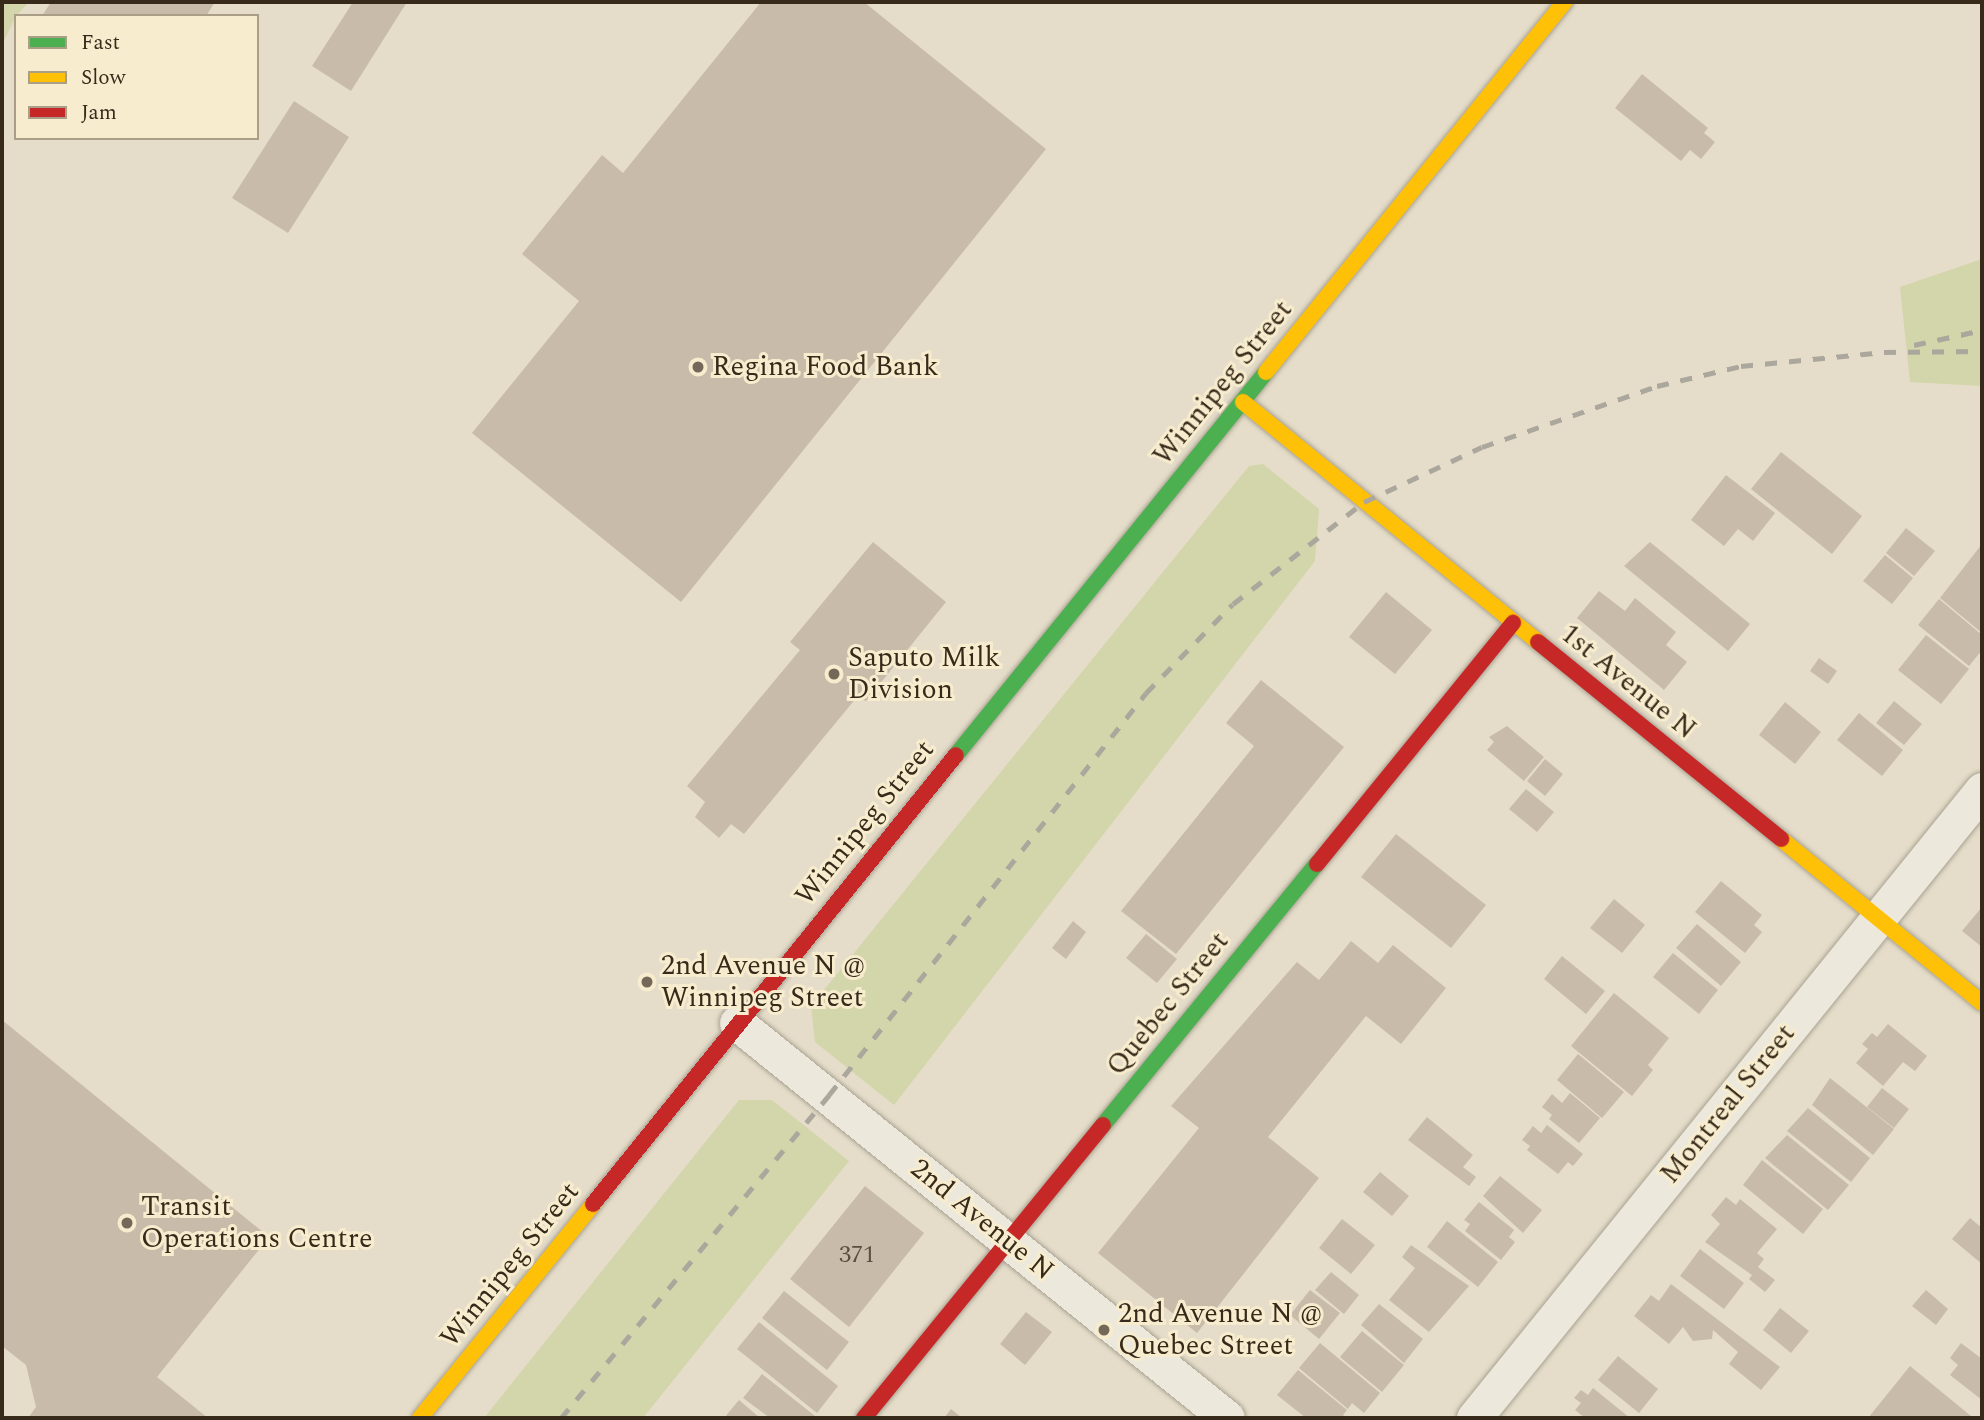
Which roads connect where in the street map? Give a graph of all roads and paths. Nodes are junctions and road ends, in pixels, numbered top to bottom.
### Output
1 (1565, 2) edge
2 (1243, 402) junction
3 (1513, 623) junction
4 (1982, 790) edge
5 (1878, 918) junction
6 (1982, 1003) edge
7 (737, 1023) junction
8 (1008, 1241) junction
9 (420, 1418) edge
10 (864, 1418) edge
11 (1227, 1418) edge
12 (1474, 1418) edge

1 - 2 street, Winnipeg Street
2 - 3 street, 1st Avenue N
2 - 7 street, Winnipeg Street
3 - 5 street, 1st Avenue N
3 - 8 street, Quebec Street
4 - 5 street, Montreal Street
5 - 6 street, 1st Avenue N
5 - 12 street, Montreal Street
7 - 8 street, 2nd Avenue N
7 - 9 street, Winnipeg Street
8 - 10 street, Quebec Street
8 - 11 street, 2nd Avenue N

